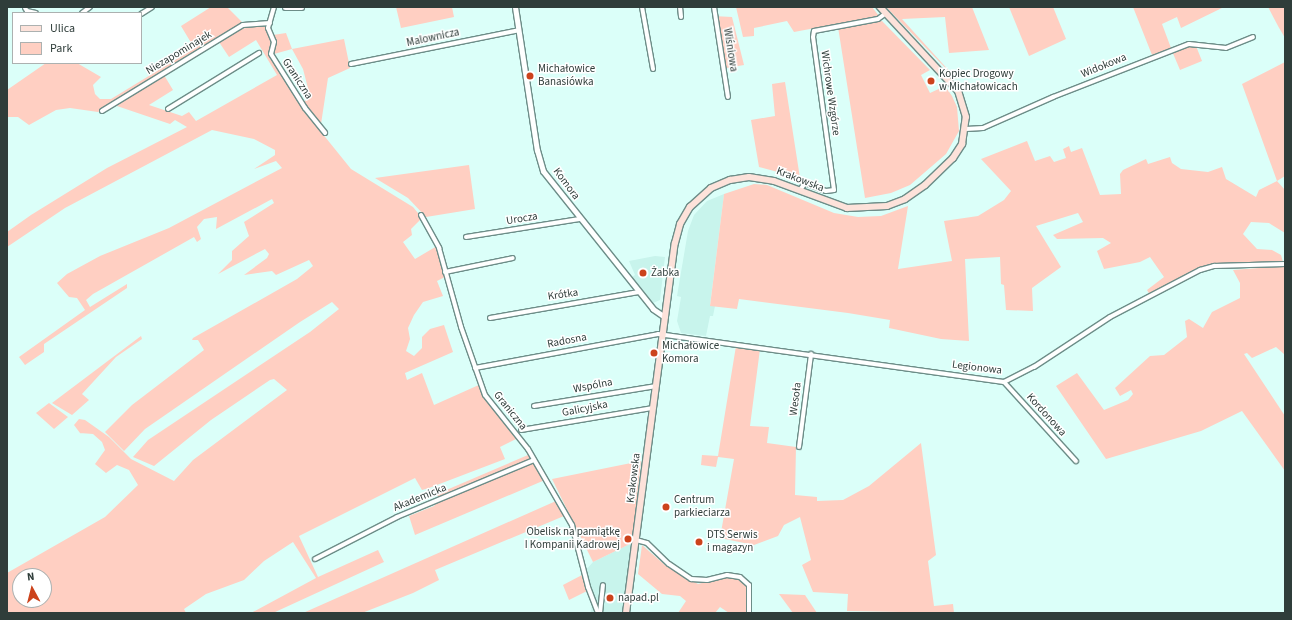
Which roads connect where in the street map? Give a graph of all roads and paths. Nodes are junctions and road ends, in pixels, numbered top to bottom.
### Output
1 (152, 7) edge
2 (274, 7) edge
3 (286, 7) edge
4 (301, 7) edge
5 (516, 7) edge
6 (642, 7) edge
7 (680, 7) edge
8 (714, 7) edge
9 (880, 7) edge
10 (142, 13) edge
11 (885, 14) junction
12 (681, 18) dead end
13 (270, 23) junction
14 (519, 30) junction
15 (1253, 37) dead end
16 (260, 54) dead end
17 (350, 64) dead end
18 (653, 69) dead end
19 (728, 97) dead end
20 (168, 109) dead end
21 (102, 111) dead end
22 (966, 129) junction
23 (325, 133) dead end
24 (800, 190) junction
25 (421, 215) dead end
26 (580, 219) junction
27 (466, 237) dead end
28 (513, 258) dead end
29 (1285, 264) edge
30 (445, 272) junction
31 (639, 292) junction
32 (665, 317) junction
33 (490, 318) dead end
34 (663, 335) junction
35 (811, 354) junction
36 (475, 368) junction
37 (1004, 382) junction
38 (656, 386) junction
39 (534, 406) dead end
40 (653, 408) junction
41 (521, 430) dead end
42 (799, 446) dead end
43 (534, 460) junction
44 (1076, 461) dead end
45 (636, 540) junction
46 (316, 559) dead end
47 (603, 585) dead end
48 (599, 613) edge
49 (626, 613) edge
50 (749, 613) edge

1 - 10 street
2 - 13 street, Graniczna
3 - 4 street
5 - 14 street, Komora
6 - 18 street
7 - 12 street
8 - 19 street, Wiśniowa
9 - 11 main road, Krakowska
11 - 22 main road, Krakowska
11 - 24 street, Wichrowe Wzgórze
13 - 21 street, Niezapominajek
13 - 23 street, Graniczna
14 - 17 street, Malownicza
14 - 26 street, Komora
15 - 22 street, Widokowa
16 - 20 street
22 - 24 main road, Krakowska
24 - 32 main road, Krakowska
25 - 30 street, Graniczna
26 - 27 street, Urocza
26 - 31 street, Komora
28 - 30 street
29 - 37 street, Legionowa
30 - 36 street, Graniczna
31 - 32 street, Komora
31 - 33 street, Krótka
32 - 34 main road, Krakowska
34 - 35 street, Legionowa
34 - 36 street, Radosna
34 - 38 main road, Krakowska
35 - 37 street, Legionowa
35 - 42 street, Wesoła
36 - 43 street, Graniczna
37 - 44 street, Kordonowa
38 - 39 street, Wspólna
38 - 40 main road, Krakowska
40 - 41 street, Galicyjska
40 - 45 main road, Krakowska
43 - 46 street, Akademicka
43 - 48 street, Graniczna
45 - 49 main road, Krakowska
45 - 50 street
47 - 48 street, Graniczna

